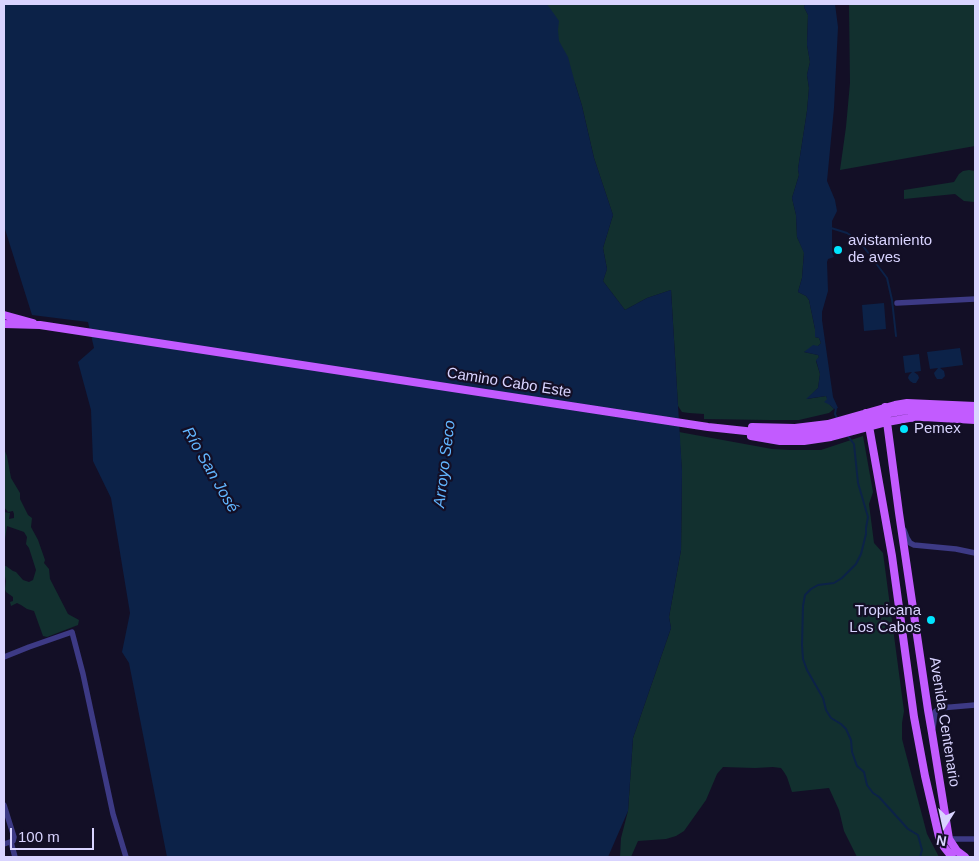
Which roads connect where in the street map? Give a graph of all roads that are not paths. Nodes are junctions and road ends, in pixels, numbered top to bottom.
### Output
1 (975, 299) edge
2 (897, 303) dead end
3 (4, 316) edge
4 (4, 324) edge
5 (40, 325) junction
6 (888, 410) junction
7 (866, 413) junction
8 (975, 413) edge
9 (887, 422) junction
10 (869, 426) junction
11 (708, 427) junction
12 (899, 513) junction
13 (975, 553) edge
14 (4, 657) edge
15 (975, 705) edge
16 (932, 733) junction
17 (4, 805) edge
18 (949, 839) junction
19 (975, 839) edge
20 (11, 842) junction
21 (4, 844) edge
22 (15, 857) edge
23 (126, 857) edge
24 (952, 857) edge
25 (964, 857) edge

1 - 2 street
3 - 5 main road, Camino Cabo Este
4 - 5 main road, Camino Cabo Este
5 - 11 main road, Camino Cabo Este
6 - 7 main road
6 - 8 main road, Camino Cabo Este
6 - 9 main road, Avenida Centenario
6 - 11 main road, Camino Cabo Este
7 - 10 main road, Avenida Centenario
7 - 11 main road
8 - 9 main road
9 - 10 main road
9 - 12 main road, Avenida Centenario
10 - 11 main road
10 - 24 main road, Avenida Centenario
12 - 13 street
12 - 16 main road, Avenida Centenario
14 - 23 street
15 - 16 street
16 - 18 main road, Avenida Centenario
17 - 20 street
18 - 19 street
18 - 25 main road
20 - 21 street
20 - 22 street

